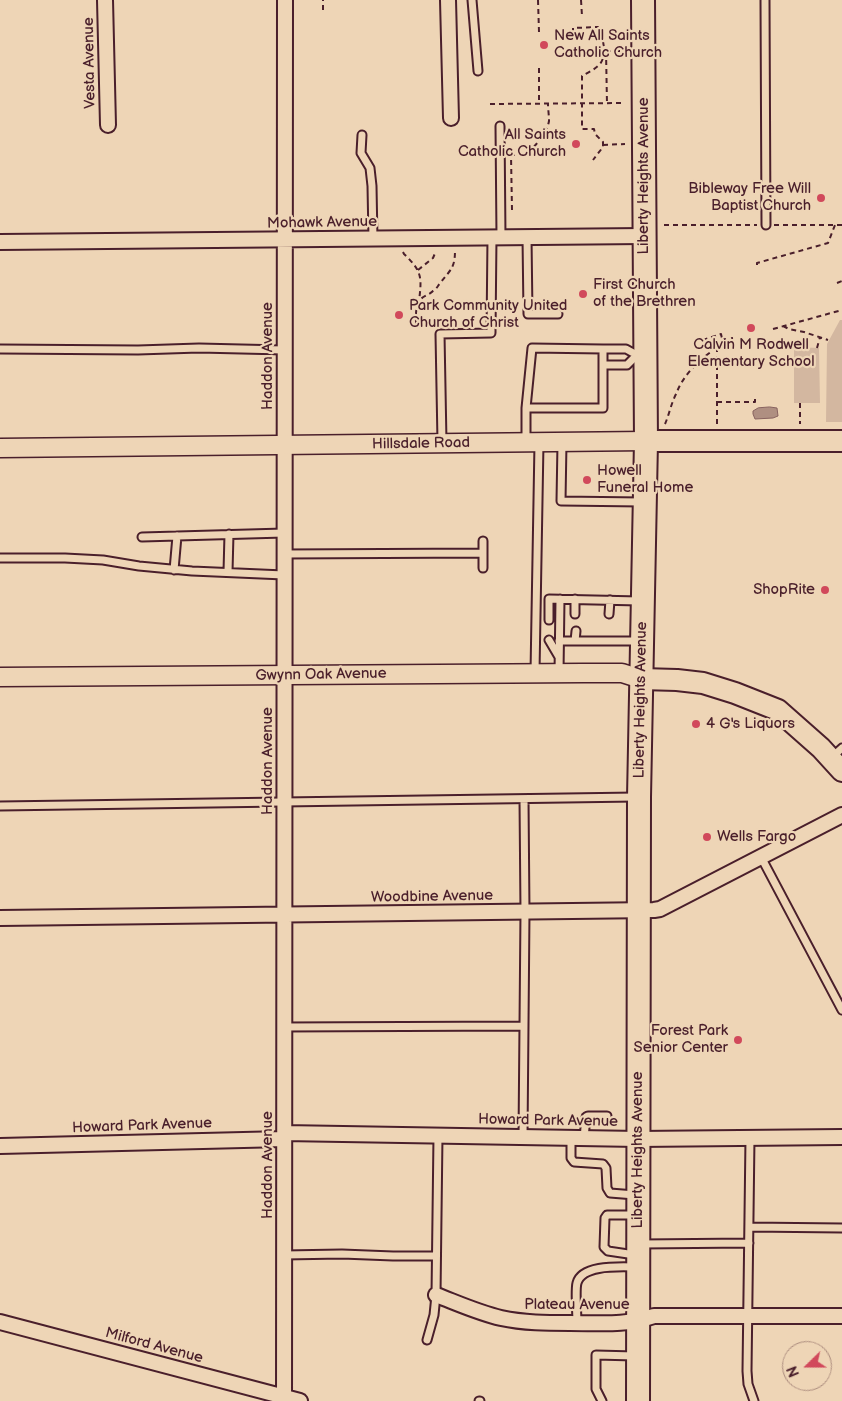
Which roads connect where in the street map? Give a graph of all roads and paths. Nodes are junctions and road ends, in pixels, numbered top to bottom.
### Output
1 (105, 0) edge
2 (285, 0) edge
3 (323, 0) edge
4 (448, 0) edge
5 (472, 0) edge
6 (538, 0) edge
7 (581, 0) edge
8 (642, 0) edge
9 (765, 0) edge
10 (323, 10) dead end
11 (582, 16) dead end
12 (539, 32) dead end
13 (573, 33) dead end
14 (605, 51) junction
15 (623, 51) dead end
16 (602, 61) junction
17 (607, 61) junction
18 (539, 68) dead end
19 (478, 71) dead end
20 (624, 103) dead end
21 (490, 104) dead end
22 (539, 104) junction
23 (548, 104) junction
24 (582, 104) junction
25 (607, 104) junction
26 (451, 118) dead end
27 (108, 126) dead end
28 (500, 126) dead end
29 (362, 135) dead end
30 (625, 144) dead end
31 (603, 145) junction
32 (593, 160) dead end
33 (512, 210) dead end
34 (664, 225) dead end
35 (766, 225) junction
36 (835, 225) junction
37 (842, 225) edge
38 (644, 236) junction
39 (497, 237) junction
40 (527, 237) junction
41 (373, 239) junction
42 (284, 240) junction
43 (0, 242) edge
44 (403, 250) dead end
45 (436, 250) dead end
46 (455, 250) dead end
47 (757, 265) dead end
48 (418, 270) junction
49 (842, 281) edge
50 (837, 283) dead end
51 (419, 301) junction
52 (842, 310) edge
53 (558, 314) dead end
54 (416, 324) dead end
55 (782, 326) junction
56 (773, 329) dead end
57 (820, 337) junction
58 (733, 338) dead end
59 (722, 339) junction
60 (703, 340) dead end
61 (828, 340) dead end
62 (717, 347) junction
63 (817, 348) dead end
64 (0, 349) edge
65 (603, 349) junction
66 (284, 350) junction
67 (641, 355) junction
68 (603, 366) junction
69 (755, 398) dead end
70 (717, 402) junction
71 (800, 403) dead end
72 (526, 408) junction
73 (718, 424) dead end
74 (664, 426) dead end
75 (800, 429) dead end
76 (646, 441) junction
77 (842, 441) edge
78 (532, 442) junction
79 (562, 442) junction
80 (442, 444) junction
81 (284, 446) junction
82 (0, 448) edge
83 (645, 502) junction
84 (284, 533) junction
85 (229, 534) junction
86 (177, 536) junction
87 (142, 537) dead end
88 (483, 541) dead end
89 (483, 553) junction
90 (284, 554) junction
91 (0, 558) edge
92 (483, 568) dead end
93 (174, 570) junction
94 (228, 572) junction
95 (284, 575) junction
96 (560, 599) junction
97 (575, 600) junction
98 (610, 600) junction
99 (643, 601) junction
100 (575, 614) dead end
101 (609, 614) dead end
102 (549, 620) dead end
103 (576, 631) dead end
104 (609, 632) dead end
105 (549, 640) dead end
106 (560, 641) junction
107 (575, 641) junction
108 (608, 641) junction
109 (642, 641) junction
110 (559, 665) junction
111 (536, 673) junction
112 (0, 677) edge
113 (641, 679) junction
114 (284, 681) junction
115 (0, 688) edge
116 (838, 759) edge
117 (639, 797) junction
118 (524, 799) junction
119 (284, 802) junction
120 (0, 806) edge
121 (842, 814) edge
122 (760, 856) junction
123 (639, 911) junction
124 (525, 912) junction
125 (284, 916) junction
126 (0, 918) edge
127 (842, 1010) edge
128 (523, 1026) junction
129 (284, 1028) junction
130 (607, 1116) dead end
131 (284, 1136) junction
132 (438, 1136) junction
133 (523, 1137) junction
134 (842, 1137) edge
135 (578, 1138) junction
136 (750, 1138) junction
137 (638, 1139) junction
138 (0, 1146) edge
139 (638, 1205) junction
140 (749, 1227) junction
141 (842, 1228) edge
142 (749, 1243) junction
143 (284, 1255) junction
144 (638, 1255) junction
145 (436, 1256) junction
146 (436, 1295) junction
147 (748, 1316) junction
148 (842, 1316) edge
149 (638, 1321) junction
150 (0, 1322) edge
151 (577, 1323) junction
152 (426, 1340) dead end
153 (638, 1356) junction
154 (284, 1399) edge
155 (300, 1401) edge
156 (602, 1401) edge
157 (638, 1401) edge
158 (754, 1401) edge

1 - 27 street, Vesta Avenue
2 - 42 street, Haddon Avenue
3 - 10 path
4 - 26 street
5 - 19 lane
6 - 12 path
7 - 11 path
8 - 38 main road, Liberty Heights Avenue
9 - 35 lane
13 - 14 path
14 - 15 path
14 - 16 path
14 - 17 path
16 - 17 path
16 - 24 path
17 - 25 path
18 - 22 path
20 - 25 path
21 - 22 path
22 - 23 path
23 - 24 path
23 - 33 path
24 - 25 path
24 - 31 path
28 - 39 lane
29 - 41 lane
30 - 31 path
31 - 32 path
34 - 35 path
35 - 36 path
36 - 37 path
36 - 47 path
38 - 40 street, Mohawk Avenue
38 - 67 main road, Liberty Heights Avenue
39 - 40 street, Mohawk Avenue
39 - 41 street, Mohawk Avenue
39 - 80 lane
40 - 53 lane
41 - 42 street, Mohawk Avenue
42 - 43 street, Mohawk Avenue
42 - 66 street, Haddon Avenue
44 - 48 path
45 - 48 path
46 - 51 path
48 - 51 path
49 - 50 path
51 - 54 path
52 - 55 path
55 - 56 path
55 - 57 path
57 - 61 path
57 - 63 path
58 - 59 path
59 - 60 path
59 - 62 path
62 - 70 path
62 - 74 path
64 - 66 lane
65 - 67 lane
65 - 68 lane
65 - 72 lane
66 - 81 street, Haddon Avenue
67 - 68 lane
67 - 76 main road, Liberty Heights Avenue
68 - 72 lane
69 - 70 path
70 - 73 path
71 - 75 path
72 - 78 lane
76 - 77 main road, Hillsdale Road
76 - 79 street, Hillsdale Road
76 - 83 main road, Liberty Heights Avenue
78 - 79 street, Hillsdale Road
78 - 80 street, Hillsdale Road
78 - 111 lane
79 - 83 lane
80 - 81 street, Hillsdale Road
81 - 82 street, Hillsdale Road
81 - 84 street, Haddon Avenue
83 - 99 main road, Liberty Heights Avenue
84 - 85 lane
84 - 90 street, Haddon Avenue
85 - 86 lane
85 - 94 lane
86 - 87 lane
86 - 93 lane
88 - 89 lane
89 - 90 lane
89 - 92 lane
90 - 95 street, Haddon Avenue
91 - 93 lane
93 - 94 lane
94 - 95 lane
95 - 114 street, Haddon Avenue
96 - 97 lane
96 - 102 lane
96 - 106 lane
97 - 98 lane
97 - 100 lane
98 - 99 lane
98 - 101 lane
99 - 109 main road, Liberty Heights Avenue
103 - 107 lane
104 - 108 lane
105 - 110 lane
106 - 107 lane
106 - 110 lane
107 - 108 lane
108 - 109 lane
109 - 113 main road, Liberty Heights Avenue
110 - 111 street, Gwynn Oak Avenue
110 - 113 street, Gwynn Oak Avenue
111 - 114 street, Gwynn Oak Avenue
112 - 114 street, Gwynn Oak Avenue
113 - 114 street, Gwynn Oak Avenue
113 - 116 main road, Gwynn Oak Avenue
113 - 117 main road, Liberty Heights Avenue
114 - 115 street, Gwynn Oak Avenue
114 - 119 street, Haddon Avenue
117 - 118 lane
117 - 123 main road, Liberty Heights Avenue
118 - 119 lane
118 - 124 lane
119 - 120 lane
119 - 125 street, Haddon Avenue
121 - 122 street, Woodbine Avenue
122 - 123 street, Woodbine Avenue
122 - 127 lane
123 - 124 street, Woodbine Avenue
123 - 137 main road, Liberty Heights Avenue
124 - 125 street, Woodbine Avenue
124 - 128 lane
125 - 126 street, Woodbine Avenue
125 - 129 street, Haddon Avenue
128 - 129 lane
128 - 133 lane
129 - 131 street, Haddon Avenue
130 - 135 lane
131 - 132 street, Howard Park Avenue
131 - 138 street, Howard Park Avenue
131 - 143 street, Haddon Avenue
132 - 133 street, Howard Park Avenue
132 - 145 lane
133 - 135 street, Howard Park Avenue
134 - 136 street, Howard Park Avenue
135 - 137 street, Howard Park Avenue
135 - 139 lane
136 - 137 street, Howard Park Avenue
136 - 140 lane
137 - 139 main road, Liberty Heights Avenue
139 - 144 main road, Liberty Heights Avenue
139 - 144 lane
140 - 141 lane
140 - 142 lane
142 - 144 lane
142 - 147 lane
143 - 145 lane
143 - 154 street, Haddon Avenue
144 - 149 main road, Liberty Heights Avenue
144 - 151 lane
145 - 146 lane
146 - 151 street, Plateau Avenue
146 - 152 lane
147 - 148 street, Plateau Avenue
147 - 149 street, Plateau Avenue
147 - 158 lane
149 - 151 street, Plateau Avenue
149 - 153 main road, Liberty Heights Avenue
150 - 154 street, Milford Avenue
153 - 156 lane
153 - 157 main road, Liberty Heights Avenue
154 - 155 street, Milford Avenue

